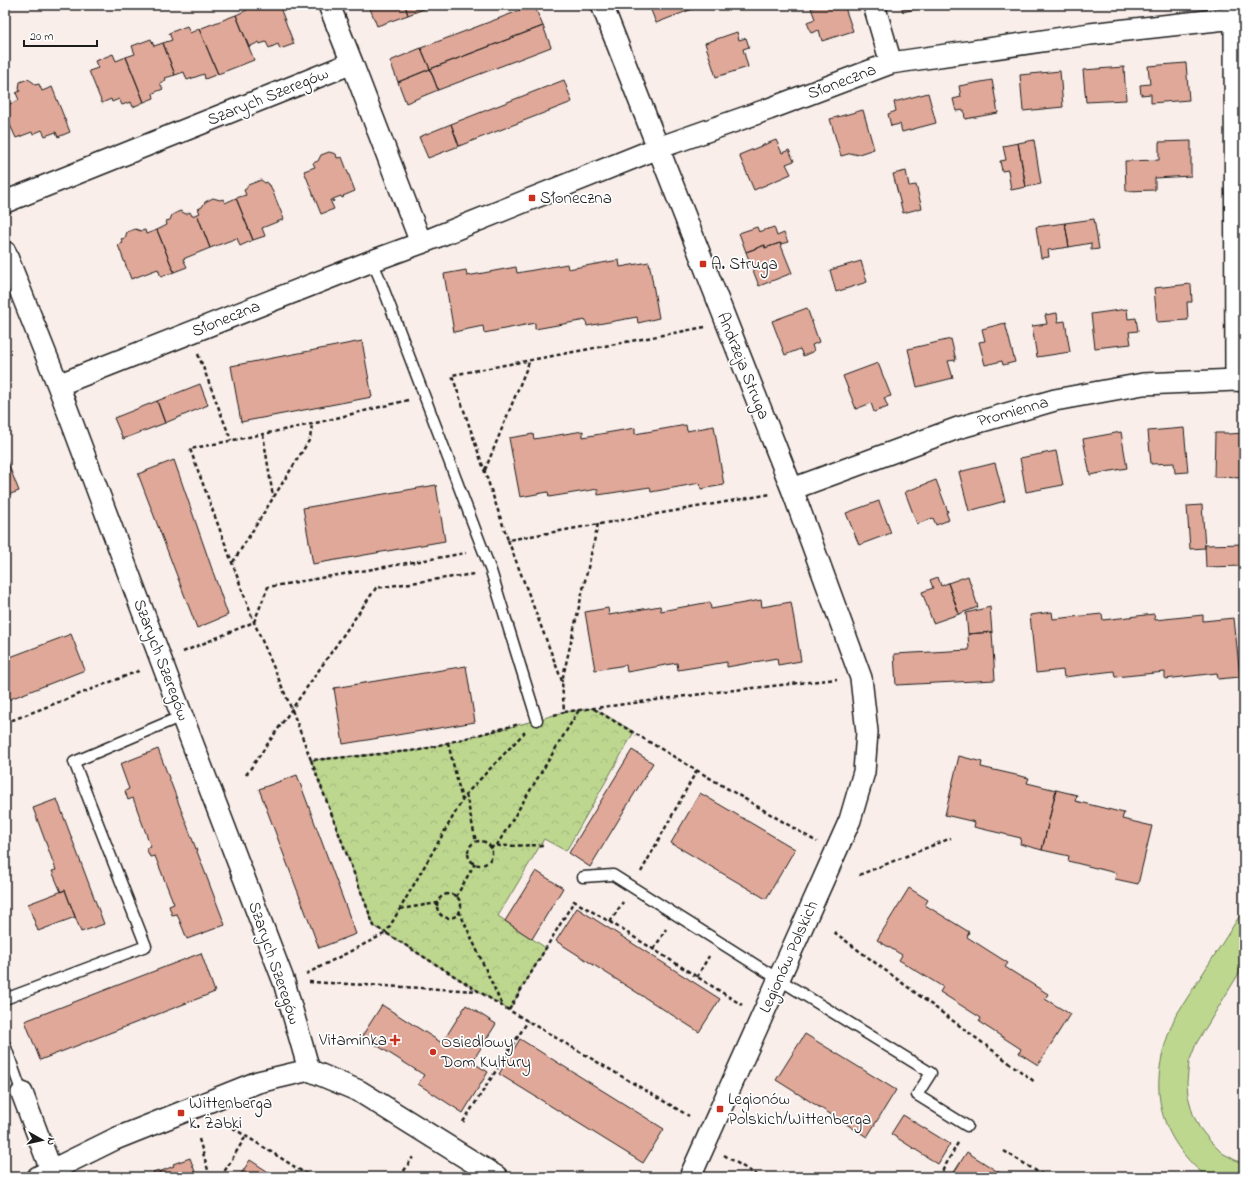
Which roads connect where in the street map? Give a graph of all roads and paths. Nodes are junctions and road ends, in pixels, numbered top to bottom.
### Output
1 (329, 5) edge
2 (602, 5) edge
3 (874, 5) edge
4 (1240, 17) edge
5 (352, 63) junction
6 (891, 63) junction
7 (658, 148) junction
8 (5, 202) edge
9 (421, 243) junction
10 (5, 252) edge
11 (372, 260) junction
12 (705, 327) dead end
13 (197, 350) dead end
14 (530, 360) junction
15 (1240, 380) edge
16 (58, 386) junction
17 (424, 396) junction
18 (312, 424) junction
19 (263, 434) junction
20 (231, 440) junction
21 (485, 471) junction
22 (782, 491) junction
23 (273, 498) junction
24 (598, 524) junction
25 (508, 540) junction
26 (482, 550) junction
27 (232, 563) junction
28 (491, 572) junction
29 (254, 622) junction
30 (181, 653) dead end
31 (141, 670) dead end
32 (837, 679) dead end
33 (562, 681) junction
34 (594, 708) junction
35 (292, 710) junction
36 (579, 710) junction
37 (564, 712) junction
38 (182, 716) junction
39 (537, 720) junction
40 (5, 723) edge
41 (866, 732) joint
42 (448, 743) junction
43 (311, 760) junction
44 (697, 770) junction
45 (246, 775) dead end
46 (466, 794) junction
47 (462, 801) junction
48 (951, 838) dead end
49 (476, 842) junction
50 (817, 842) dead end
51 (497, 845) junction
52 (545, 845) dead end
53 (490, 848) junction
54 (475, 863) junction
55 (859, 875) dead end
56 (583, 877) dead end
57 (633, 888) junction
58 (456, 897) junction
59 (438, 903) junction
60 (400, 910) junction
61 (460, 910) junction
62 (675, 914) junction
63 (610, 922) junction
64 (834, 932) dead end
65 (386, 933) junction
66 (717, 941) junction
67 (654, 949) junction
68 (306, 974) dead end
69 (697, 977) junction
70 (779, 979) junction
71 (309, 982) dead end
72 (479, 991) junction
73 (5, 999) edge
74 (742, 1005) dead end
75 (502, 1006) junction
76 (509, 1010) junction
77 (528, 1021) junction
78 (5, 1045) edge
79 (308, 1070) junction
80 (1036, 1082) dead end
81 (22, 1093) joint
82 (689, 1116) dead end
83 (463, 1122) dead end
84 (967, 1126) joint
85 (233, 1128) dead end
86 (246, 1136) junction
87 (199, 1139) dead end
88 (1004, 1150) dead end
89 (722, 1154) dead end
90 (413, 1157) dead end
91 (44, 1174) edge
92 (210, 1177) edge
93 (221, 1177) edge
94 (311, 1177) edge
95 (400, 1177) edge
96 (497, 1177) edge
97 (690, 1177) edge
98 (760, 1177) edge
99 (939, 1177) edge
100 (1046, 1177) edge

1 - 5 street
2 - 7 street, Andrzeja Struga
3 - 6 street
4 - 6 street, Słoneczna
4 - 15 street
5 - 8 street, Szarych Szeregów
5 - 9 street
6 - 7 street, Słoneczna
7 - 9 street, Słoneczna
7 - 22 street, Andrzeja Struga
9 - 11 street, Słoneczna
10 - 16 street, Szarych Szeregów
11 - 16 street, Słoneczna
11 - 17 lane
12 - 14 path
13 - 20 path
14 - 21 path
14 - 21 path
15 - 22 street, Promienna
16 - 38 street, Szarych Szeregów
17 - 18 path
17 - 26 lane
18 - 19 path
18 - 23 path
19 - 20 path
19 - 23 path
20 - 27 path
21 - 25 path
22 - 24 path
22 - 41 street, Andrzeja Struga
23 - 27 path
24 - 25 path
24 - 33 path
25 - 33 path
26 - 28 lane
26 - 29 path
27 - 29 path
28 - 35 path
28 - 39 lane
29 - 30 path
29 - 35 path
31 - 40 path
32 - 34 path
33 - 37 path
34 - 36 path
34 - 44 path
35 - 43 path
35 - 45 path
36 - 37 path
36 - 51 path
37 - 39 path
38 - 73 lane
38 - 79 street, Szarych Szeregów
39 - 42 path
39 - 46 path
41 - 70 street, Legionów Polskich
42 - 43 path
42 - 47 path
43 - 65 path
44 - 50 path
44 - 57 path
46 - 47 path
46 - 49 path
47 - 60 path
48 - 55 path
49 - 53 path
49 - 54 path
51 - 52 path
51 - 53 path
53 - 54 path
54 - 58 path
56 - 57 lane
57 - 62 lane
57 - 63 path
58 - 59 path
58 - 61 path
59 - 60 path
59 - 61 path
60 - 65 path
61 - 75 path
62 - 66 lane
62 - 67 path
63 - 67 path
63 - 76 path
64 - 80 path
65 - 68 path
65 - 72 path
66 - 69 path
66 - 70 lane
67 - 69 path
69 - 74 path
70 - 84 lane
70 - 97 street, Legionów Polskich
71 - 72 path
72 - 75 path
75 - 76 path
76 - 77 path
77 - 82 path
77 - 83 path
78 - 81 lane
79 - 91 street
79 - 96 street
81 - 91 street
84 - 99 path
85 - 86 path
86 - 93 path
86 - 94 path
87 - 92 path
88 - 100 path
89 - 98 path
90 - 95 path

